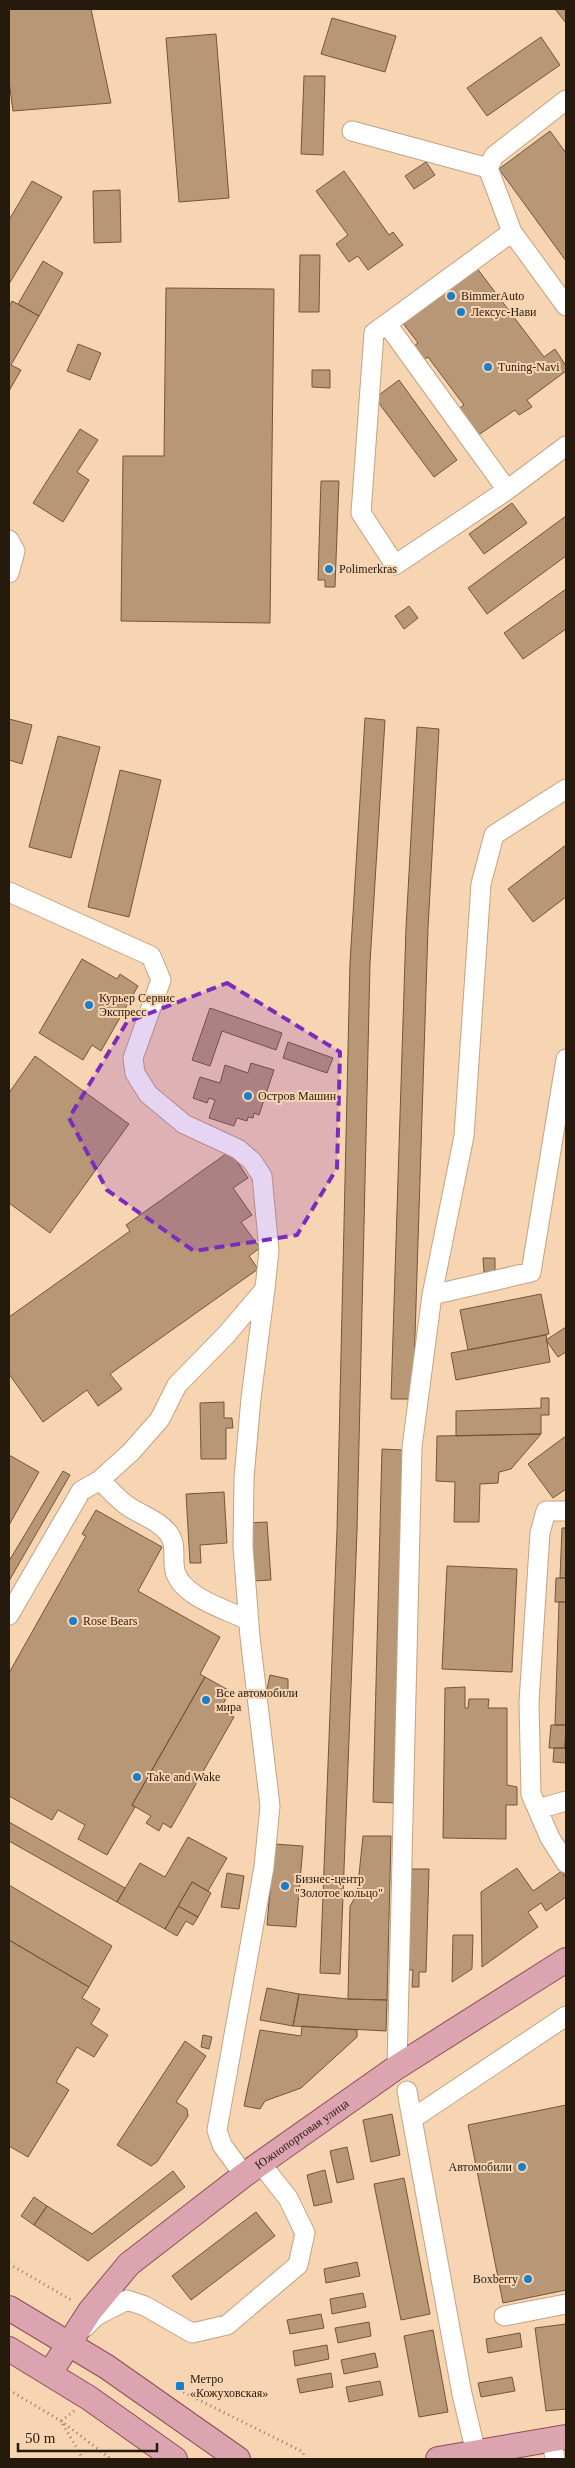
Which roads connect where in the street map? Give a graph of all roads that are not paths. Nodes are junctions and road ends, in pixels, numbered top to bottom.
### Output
1 (566, 100) edge
2 (352, 131) dead end
3 (488, 168) junction
4 (512, 232) junction
5 (566, 306) edge
6 (387, 324) junction
7 (566, 446) edge
8 (507, 490) junction
9 (9, 540) edge
10 (9, 573) edge
11 (566, 789) edge
12 (9, 892) edge
13 (566, 1059) edge
14 (265, 1289) junction
15 (432, 1295) junction
16 (100, 1480) junction
17 (566, 1511) edge
18 (9, 1615) edge
19 (248, 1620) junction
20 (566, 1801) edge
21 (538, 1809) junction
22 (566, 1863) edge
23 (566, 1960) edge
24 (566, 2016) edge
25 (397, 2067) junction
26 (406, 2091) dead end
27 (412, 2119) junction
28 (253, 2170) junction
29 (566, 2304) edge
30 (9, 2308) edge
31 (504, 2316) dead end
32 (68, 2343) junction
33 (9, 2349) edge
34 (50, 2373) junction
35 (558, 2445) edge
36 (476, 2453) junction
37 (175, 2459) edge
38 (238, 2459) edge
39 (438, 2459) edge

1 - 3 lane
2 - 3 lane
3 - 4 lane
4 - 5 lane
4 - 6 lane
6 - 8 lane
6 - 8 lane
7 - 8 lane
9 - 10 lane
11 - 15 lane
12 - 14 lane
13 - 15 lane
14 - 16 lane
14 - 19 lane
15 - 25 lane
16 - 18 lane
16 - 19 lane
17 - 21 lane
19 - 28 lane
20 - 21 lane
21 - 22 lane
23 - 25 main road, Южнопортовая улица
24 - 27 lane
25 - 28 main road, Южнопортовая улица
26 - 27 lane
27 - 36 lane
28 - 32 main road, Южнопортовая улица
28 - 32 lane
29 - 31 lane
30 - 32 main road
32 - 34 main road, Южнопортовая улица
32 - 38 main road
33 - 34 main road
34 - 37 main road
35 - 36 main road
36 - 39 main road

